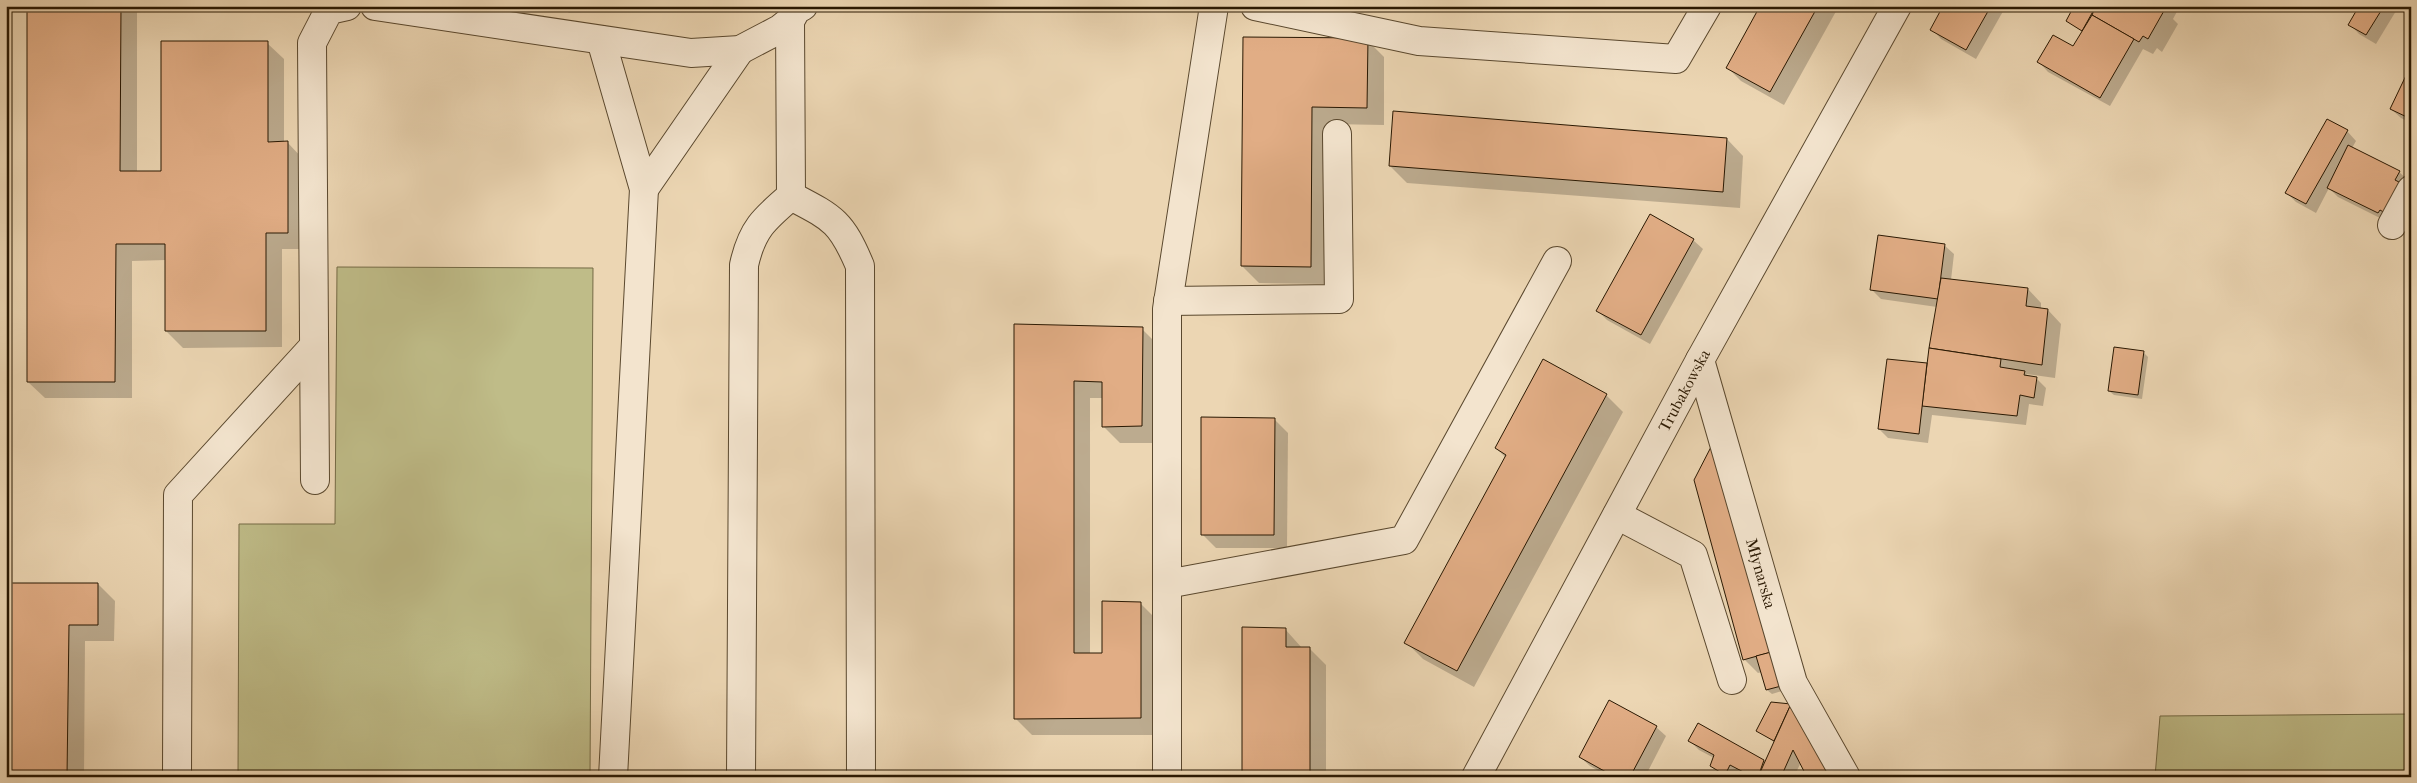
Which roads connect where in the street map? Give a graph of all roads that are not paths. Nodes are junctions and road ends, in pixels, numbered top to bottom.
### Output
1 (347, 6) edge
2 (375, 6) edge
3 (1214, 6) edge
4 (1255, 6) edge
5 (1708, 6) edge
6 (1897, 6) edge
7 (796, 11) edge
8 (601, 40) junction
9 (740, 50) junction
10 (1337, 134) dead end
11 (644, 189) junction
12 (2411, 190) edge
13 (791, 196) junction
14 (2392, 226) dead end
15 (1557, 261) dead end
16 (1168, 301) junction
17 (314, 346) junction
18 (1700, 360) junction
19 (315, 480) dead end
20 (1617, 515) junction
21 (1167, 584) junction
22 (1732, 680) dead end
23 (177, 777) edge
24 (613, 777) edge
25 (741, 777) edge
26 (861, 777) edge
27 (1167, 777) edge
28 (1476, 777) edge
29 (1846, 777) edge

1 - 17 street
2 - 8 street
3 - 16 street
4 - 5 street
6 - 18 street, Trubakowska
7 - 9 street
7 - 13 street
8 - 9 street
8 - 11 street
9 - 11 street
10 - 16 street
11 - 24 street
12 - 14 street
13 - 25 street
13 - 26 street
15 - 21 street
16 - 21 street
17 - 19 street
17 - 23 street
18 - 20 street, Trubakowska
18 - 29 street, Młynarska
20 - 22 street
20 - 28 street, Trubakowska
21 - 27 street

